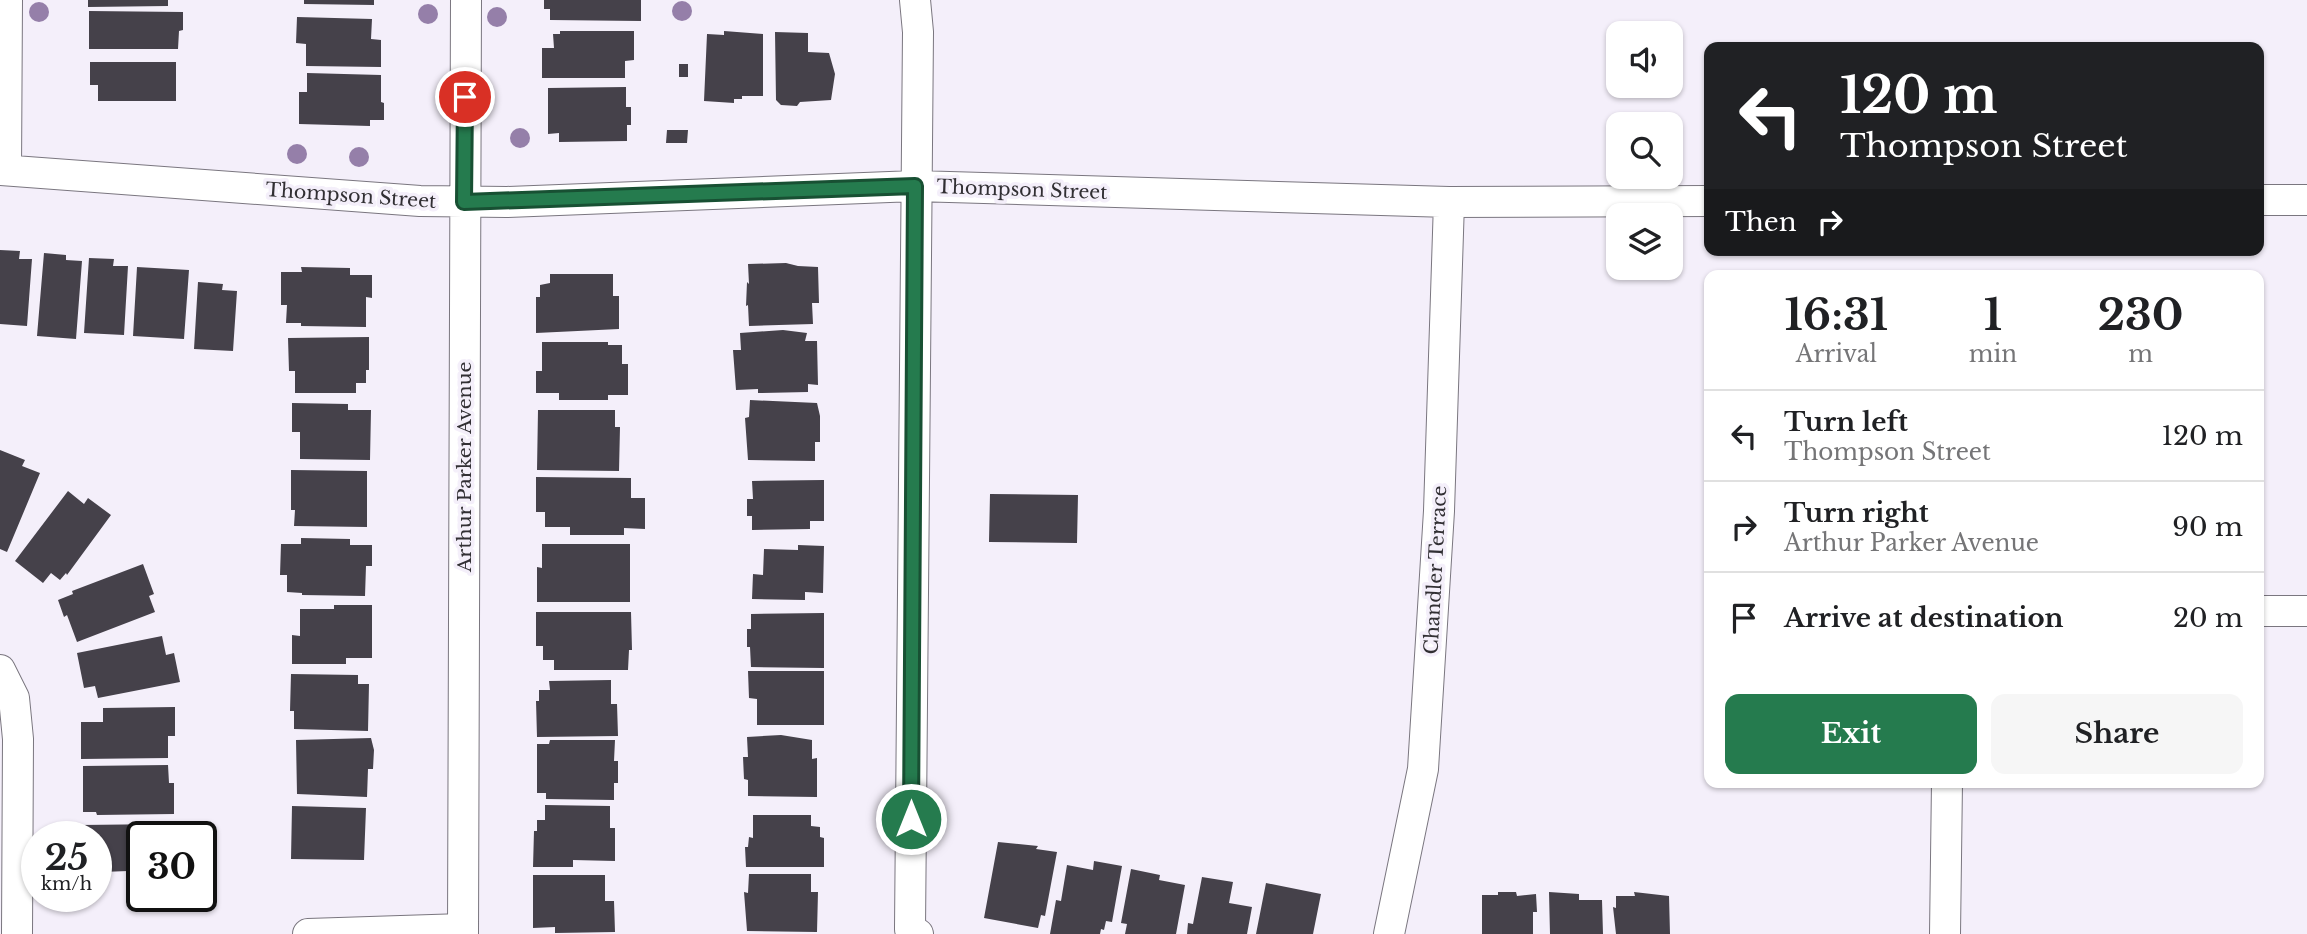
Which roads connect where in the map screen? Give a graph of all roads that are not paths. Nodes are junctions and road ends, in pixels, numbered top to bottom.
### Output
1 (7, 0) edge
2 (466, 0) edge
3 (915, 0) edge
4 (3, 170) edge
5 (915, 186) junction
6 (2264, 200) edge
7 (2307, 200) edge
8 (1704, 201) edge
9 (464, 202) junction
10 (1449, 202) junction
11 (2264, 611) edge
12 (2307, 611) edge
13 (0, 670) edge
14 (1947, 788) edge
15 (463, 931) edge
16 (17, 934) edge
17 (308, 934) edge
18 (918, 934) edge
19 (1389, 934) edge
20 (1945, 934) edge

1 - 4 street
2 - 9 street, Arthur Parker Avenue
3 - 5 street
4 - 9 street, Thompson Street
5 - 9 street, Thompson Street
5 - 10 street, Thompson Street
5 - 18 street
6 - 7 street
8 - 10 street, Thompson Street
9 - 15 street, Arthur Parker Avenue
10 - 19 street, Chandler Terrace
11 - 12 street
13 - 16 street
14 - 20 street
15 - 17 street

